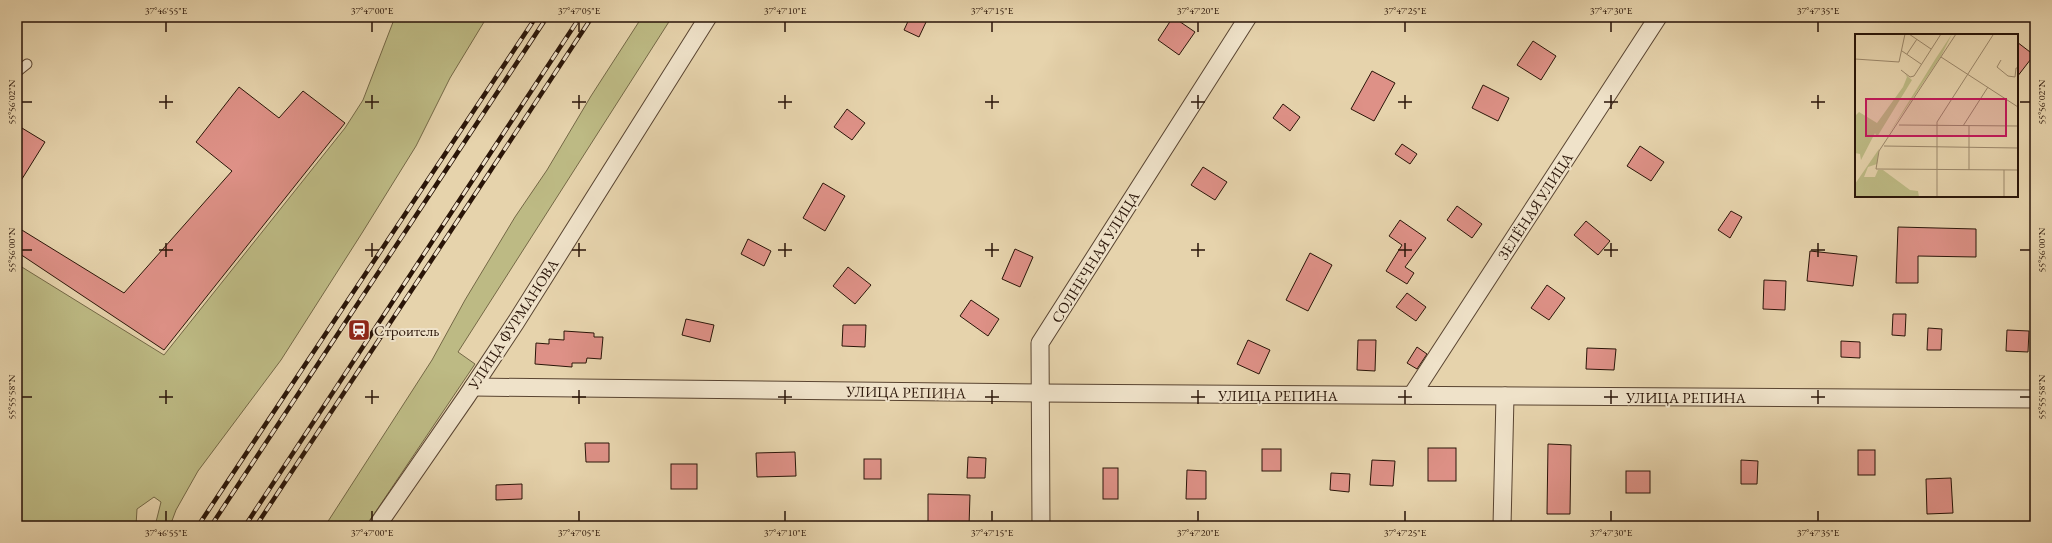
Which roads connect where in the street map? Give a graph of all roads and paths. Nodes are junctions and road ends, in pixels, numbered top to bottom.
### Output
1 (708, 17) edge
2 (1248, 17) edge
3 (1658, 17) edge
4 (27, 64) dead end
5 (17, 72) edge
6 (473, 387) junction
7 (1040, 393) junction
8 (1412, 395) junction
9 (1505, 396) junction
10 (2035, 399) edge
11 (377, 526) edge
12 (1041, 526) edge
13 (1502, 526) edge

1 - 6 street, УЛИЦА ФУРМАНОВА
2 - 7 street, СОЛНЕЧНАЯ УЛИЦА
3 - 8 street, ЗЕЛЁНАЯ УЛИЦА
4 - 5 lane
6 - 7 street, УЛИЦА РЕПИНА
6 - 11 street, УЛИЦА ФУРМАНОВА
7 - 8 street, УЛИЦА РЕПИНА
7 - 12 street, СОЛНЕЧНАЯ УЛИЦА
8 - 9 street, УЛИЦА РЕПИНА
9 - 10 street, УЛИЦА РЕПИНА
9 - 13 street

